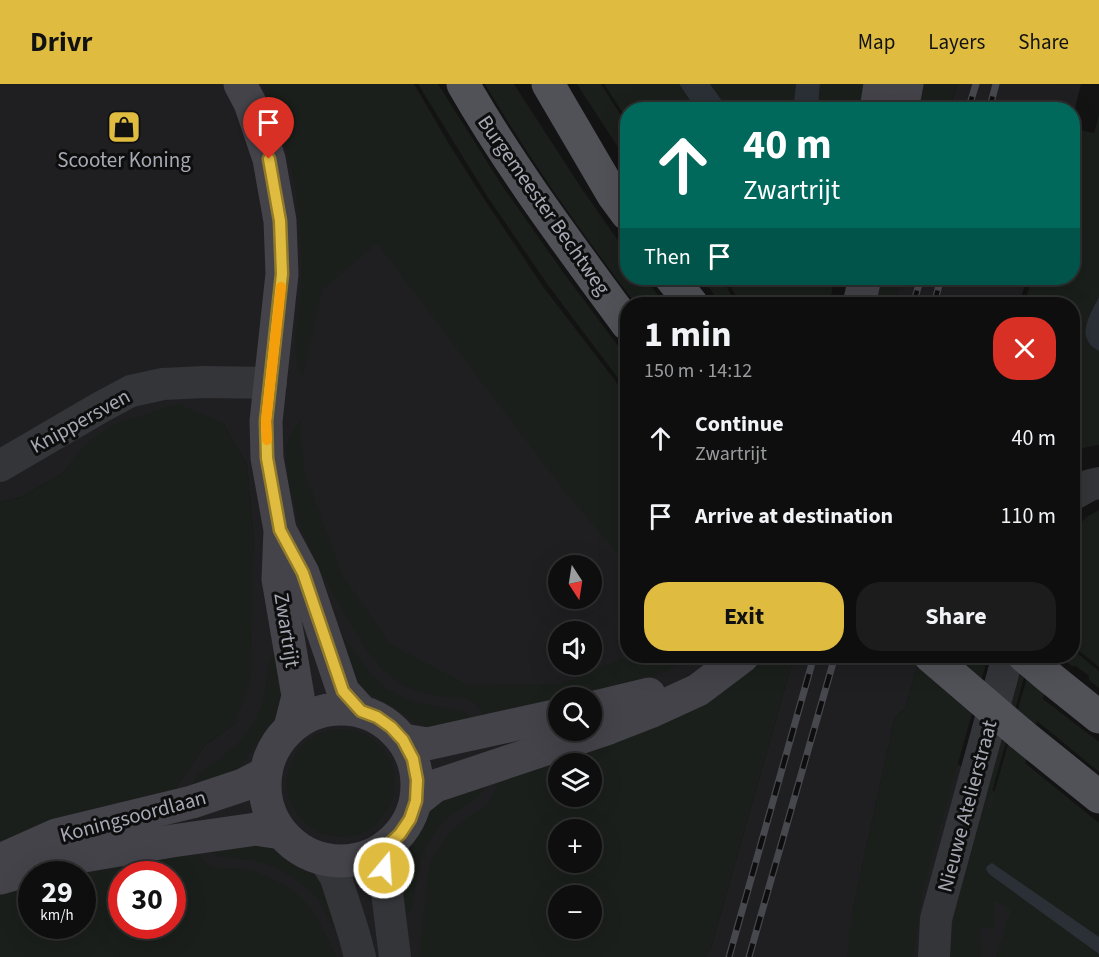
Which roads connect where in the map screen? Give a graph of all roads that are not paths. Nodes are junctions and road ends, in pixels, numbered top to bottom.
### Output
1 (240, 84) edge
2 (463, 84) edge
3 (548, 84) edge
4 (880, 84) edge
5 (907, 84) edge
6 (877, 102) edge
7 (904, 102) edge
8 (620, 204) edge
9 (677, 285) edge
10 (686, 297) edge
11 (620, 314) edge
12 (271, 383) junction
13 (0, 466) edge
14 (1099, 483) edge
15 (1080, 491) edge
16 (280, 530) junction
17 (703, 663) edge
18 (734, 663) edge
19 (938, 663) edge
20 (1006, 663) edge
21 (1032, 663) edge
22 (602, 705) edge
23 (361, 711) junction
24 (548, 717) edge
25 (1099, 717) edge
26 (290, 728) junction
27 (403, 740) junction
28 (266, 773) junction
29 (1099, 797) edge
30 (416, 801) junction
31 (281, 833) junction
32 (386, 847) junction
33 (0, 860) edge
34 (325, 860) junction
35 (0, 878) edge
36 (360, 957) edge
37 (395, 957) edge
38 (934, 957) edge

1 - 12 street, Zwartrijt
2 - 11 main road, Burgemeester Bechtweg
3 - 8 main road
4 - 6 street
5 - 7 street
9 - 10 main road
12 - 13 street, Knippersven
12 - 16 street, Zwartrijt
14 - 15 street
16 - 23 street, Zwartrijt
16 - 26 street, Zwartrijt
17 - 22 street
18 - 30 street
19 - 29 main road, bridge
20 - 38 street, Nieuwe Atelierstraat
21 - 25 main road
23 - 26 street
23 - 27 street
24 - 27 street
26 - 28 street
27 - 30 street
28 - 31 street
28 - 33 street, Koningsoordlaan
30 - 32 street
31 - 34 street
31 - 35 street, Koningsoordlaan
32 - 34 street
32 - 37 street
34 - 36 street

